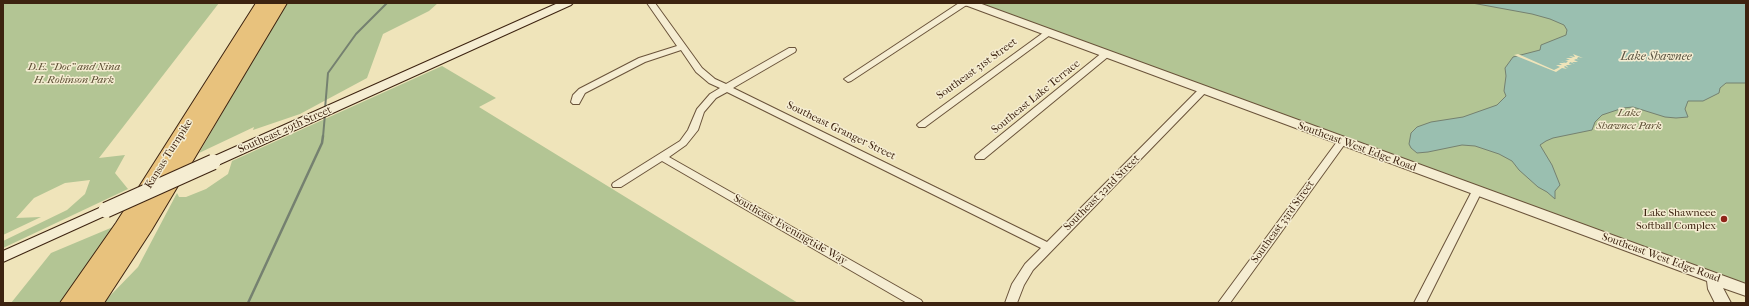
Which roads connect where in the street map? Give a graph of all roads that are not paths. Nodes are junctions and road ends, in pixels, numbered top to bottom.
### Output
1 (264, 3) edge
2 (278, 3) edge
3 (567, 3) edge
4 (651, 3) edge
5 (969, 3) edge
6 (1047, 33) junction
7 (682, 47) junction
8 (792, 50) dead end
9 (1106, 54) junction
10 (848, 79) dead end
11 (726, 88) junction
12 (1203, 90) junction
13 (576, 102) dead end
14 (922, 125) dead end
15 (1342, 141) junction
16 (662, 157) junction
17 (980, 157) dead end
18 (617, 185) dead end
19 (1477, 191) junction
20 (1048, 247) junction
21 (3, 257) edge
22 (1714, 278) junction
23 (1746, 290) edge
24 (71, 303) edge
25 (92, 303) edge
26 (917, 303) edge
27 (1011, 303) edge
28 (1224, 303) edge
29 (1420, 303) edge
30 (1723, 303) edge

1 - 24 highway, Kansas Turnpike
2 - 25 highway, Kansas Turnpike
3 - 21 main road, Southeast 29th Street, bridge
4 - 7 street, Southeast Granger Street
5 - 6 street, Southeast West Edge Road
5 - 10 street
6 - 9 street, Southeast West Edge Road
6 - 14 street, Southeast 31st Street
7 - 11 street, Southeast Granger Street
7 - 13 street
8 - 11 street
9 - 12 street, Southeast West Edge Road
9 - 17 street, Southeast Lake Terrace
11 - 16 street
11 - 20 street, Southeast Granger Street
12 - 15 street, Southeast West Edge Road
12 - 20 street, Southeast 32nd Street
15 - 19 street, Southeast West Edge Road
15 - 28 street, Southeast 33rd Street
16 - 18 street
16 - 26 street, Southeast Eveningtide Way
19 - 22 street, Southeast West Edge Road
19 - 29 street
20 - 27 street, Southeast 32nd Street
22 - 23 street, Southeast West Edge Road
22 - 30 street

